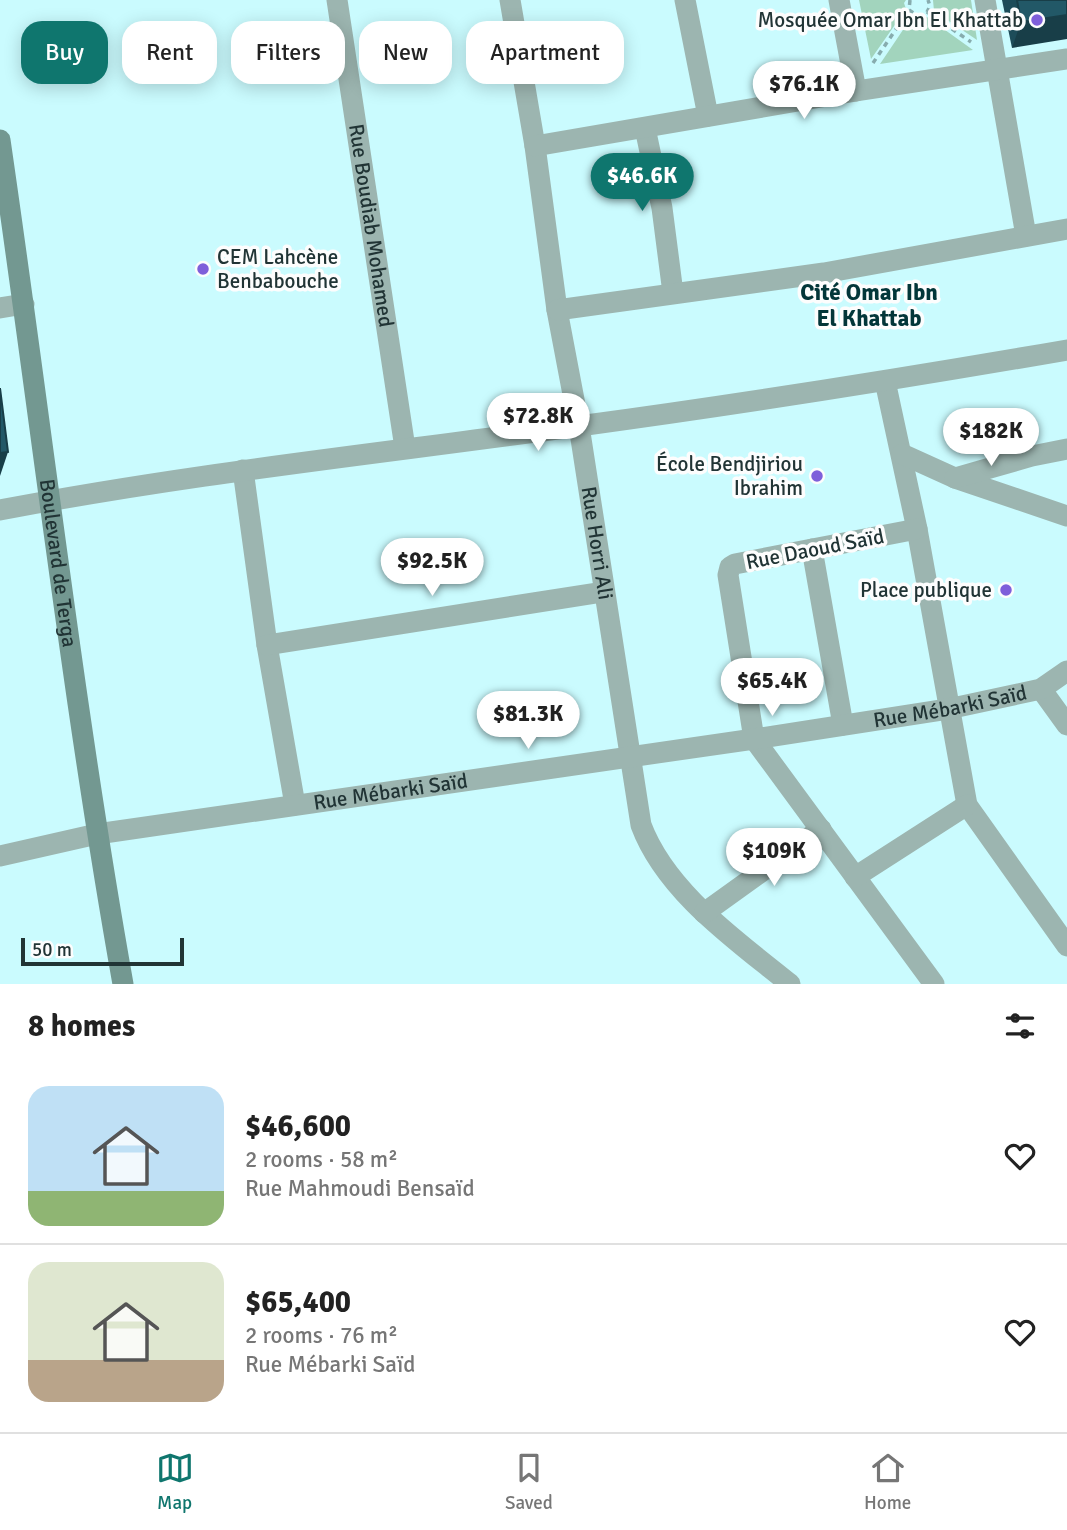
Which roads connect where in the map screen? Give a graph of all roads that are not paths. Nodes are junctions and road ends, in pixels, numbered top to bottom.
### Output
1 (337, 0) edge
2 (510, 0) edge
3 (685, 0) edge
4 (839, 0) edge
5 (985, 0) edge
6 (1067, 59) edge
7 (998, 70) junction
8 (856, 92) junction
9 (708, 116) junction
10 (645, 128) junction
11 (0, 140) edge
12 (535, 146) junction
13 (1067, 229) edge
14 (1026, 236) junction
15 (673, 293) junction
16 (24, 304) junction
17 (0, 308) edge
18 (557, 310) junction
19 (1067, 350) edge
20 (885, 381) junction
21 (579, 426) junction
22 (405, 448) junction
23 (1067, 449) edge
24 (902, 454) junction
25 (243, 470) junction
26 (955, 478) junction
27 (48, 501) junction
28 (0, 510) edge
29 (1067, 516) edge
30 (917, 529) junction
31 (812, 549) junction
32 (603, 592) junction
33 (267, 645) junction
34 (1067, 671) edge
35 (1041, 689) junction
36 (948, 709) junction
37 (843, 725) junction
38 (1067, 725) edge
39 (754, 739) junction
40 (632, 757) junction
41 (967, 805) junction
42 (295, 806) junction
43 (821, 830) junction
44 (97, 834) junction
45 (0, 856) edge
46 (855, 877) junction
47 (704, 913) junction
48 (1067, 946) edge
49 (124, 984) edge
50 (790, 984) edge
51 (934, 984) edge

1 - 22 street, Rue Boudiab Mohamed
2 - 12 street, Rue Horri Ali
3 - 9 street
4 - 8 street
5 - 7 street
6 - 7 street
7 - 8 street
7 - 14 street
8 - 9 street
9 - 10 street
10 - 12 street
10 - 15 street
11 - 16 main road, Boulevard de Terga
12 - 18 street, Rue Horri Ali
13 - 14 street
14 - 15 street
15 - 18 street
16 - 17 street
16 - 27 main road, Boulevard de Terga
18 - 21 street, Rue Horri Ali
19 - 20 street
20 - 21 street
20 - 24 street
21 - 22 street
21 - 32 street, Rue Horri Ali
22 - 25 street
23 - 26 street
24 - 26 street
24 - 30 street
25 - 27 street
25 - 33 street
26 - 29 street
27 - 28 street
27 - 44 main road, Boulevard de Terga
30 - 31 street, Rue Daoud Saïd
30 - 36 street
31 - 37 street
31 - 39 street, Rue Daoud Saïd
32 - 33 street
32 - 40 street, Rue Horri Ali
33 - 42 street
34 - 35 street, Rue Mébarki Saïd
35 - 36 street, Rue Mébarki Saïd
35 - 38 street
36 - 37 street, Rue Mébarki Saïd
36 - 41 street
37 - 39 street, Rue Mébarki Saïd
39 - 40 street, Rue Mébarki Saïd
39 - 43 street, Rue Daoud Saïd
40 - 42 street, Rue Mébarki Saïd
40 - 47 street, Rue Horri Ali
41 - 46 street
41 - 48 street
42 - 44 street, Rue Mébarki Saïd
43 - 46 street, Rue Daoud Saïd
43 - 47 street
44 - 45 street, Rue Mébarki Saïd
44 - 49 main road, Boulevard de Terga
46 - 51 street, Rue Daoud Saïd
47 - 50 street, Rue Horri Ali

